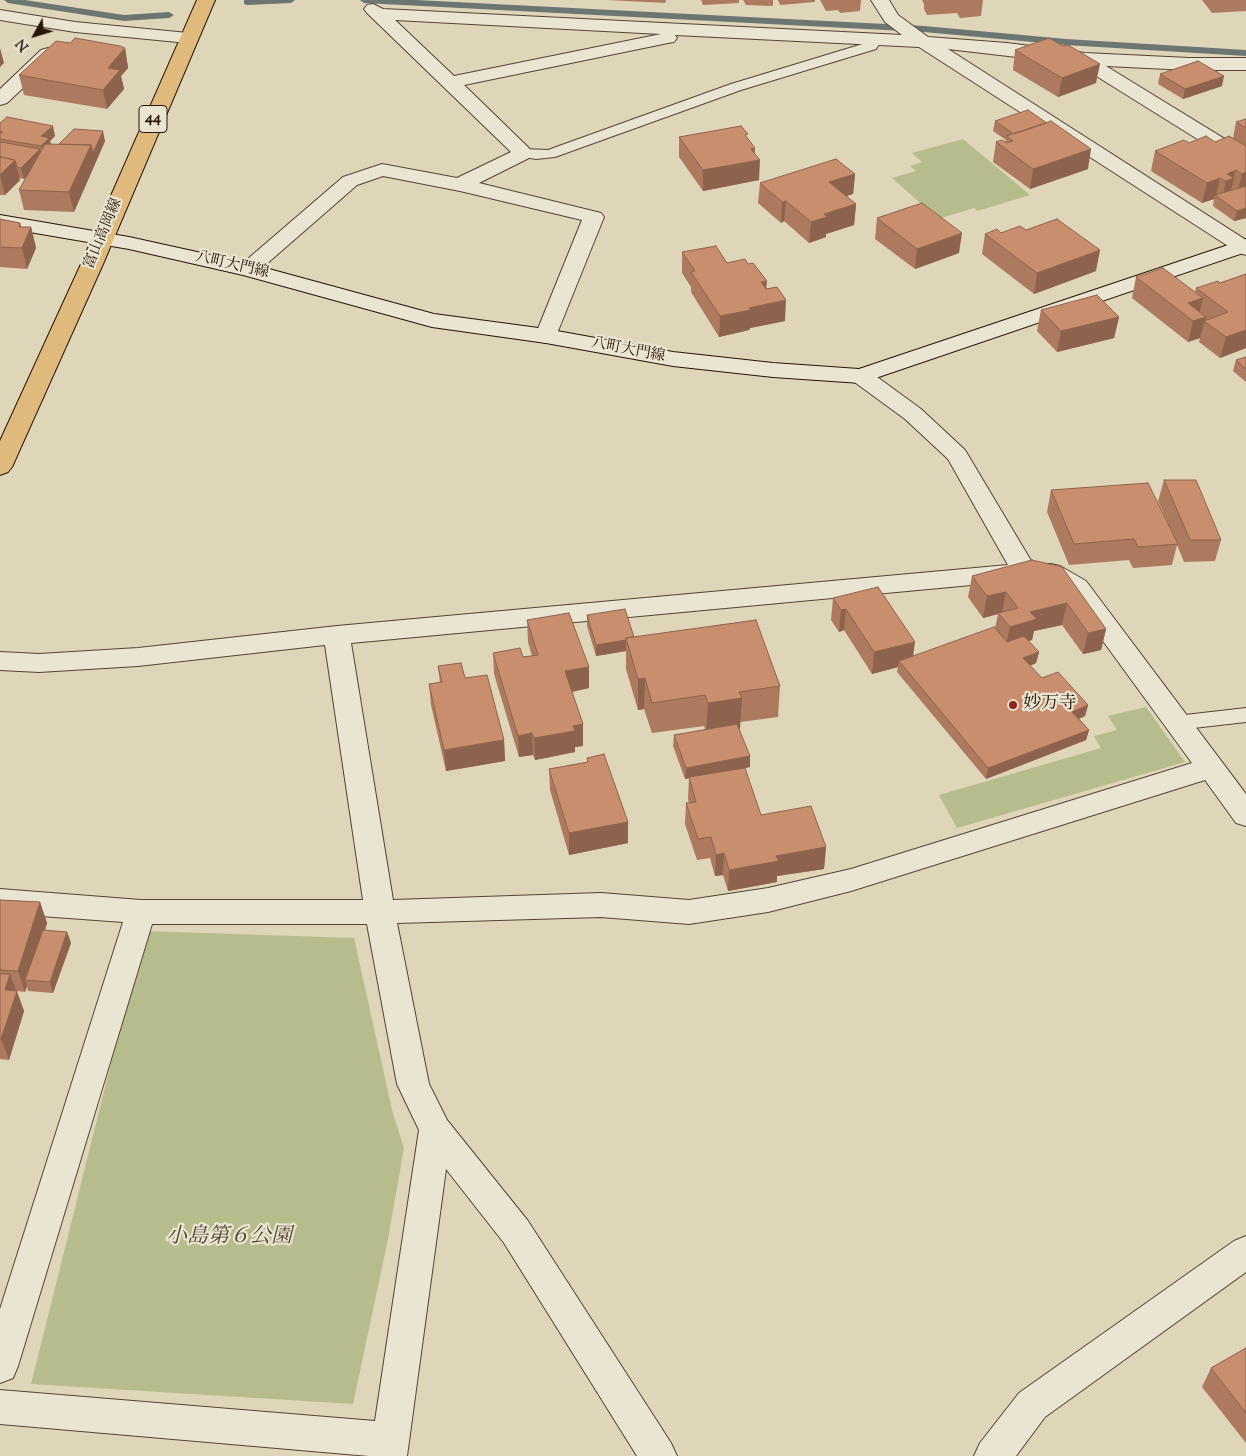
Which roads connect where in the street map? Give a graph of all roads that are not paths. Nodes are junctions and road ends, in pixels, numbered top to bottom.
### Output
1 (206, 0) edge
2 (880, 0) edge
3 (372, 7) edge
4 (0, 15) edge
5 (76, 27) junction
6 (673, 29) junction
7 (188, 38) junction
8 (875, 40) junction
9 (920, 40) junction
10 (1080, 58) junction
11 (1216, 63) junction
12 (1246, 64) edge
13 (1246, 80) edge
14 (450, 82) junction
15 (0, 99) edge
16 (524, 153) junction
17 (1246, 161) edge
18 (460, 185) junction
19 (0, 221) edge
20 (102, 239) junction
21 (1245, 246) edge
22 (247, 269) junction
23 (546, 336) junction
24 (861, 376) junction
25 (0, 467) edge
26 (1025, 572) junction
27 (337, 635) junction
28 (0, 661) edge
29 (1246, 715) edge
30 (1176, 723) junction
31 (1210, 768) junction
32 (1246, 815) edge
33 (0, 901) edge
34 (141, 912) junction
35 (380, 912) junction
36 (435, 1130) junction
37 (1246, 1252) edge
38 (0, 1366) edge
39 (0, 1407) edge
40 (389, 1448) edge
41 (658, 1456) edge
42 (993, 1456) edge

1 - 7 main road, 富山高岡線 / 44
2 - 9 street
3 - 6 street
3 - 14 street
4 - 5 street
5 - 7 street
5 - 15 street
6 - 8 street
6 - 14 street
7 - 20 main road, 富山高岡線 / 44
8 - 9 street
8 - 16 lane
9 - 10 street
9 - 21 street
10 - 11 street
10 - 17 street
11 - 12 street
11 - 13 street
14 - 16 street
16 - 18 street
18 - 22 street
18 - 23 street
19 - 20 street, 八町大門線
20 - 22 street, 八町大門線
20 - 25 main road, 富山高岡線 / 44
21 - 24 street, 八町大門線
22 - 23 street, 八町大門線
23 - 24 street, 八町大門線
24 - 26 street
26 - 27 street
26 - 30 street
27 - 28 street
27 - 35 street
29 - 30 lane
30 - 31 street
31 - 32 street
31 - 35 street
33 - 34 street
34 - 35 street
34 - 38 street
35 - 36 street
36 - 40 street
36 - 41 street
37 - 42 street
39 - 40 street

